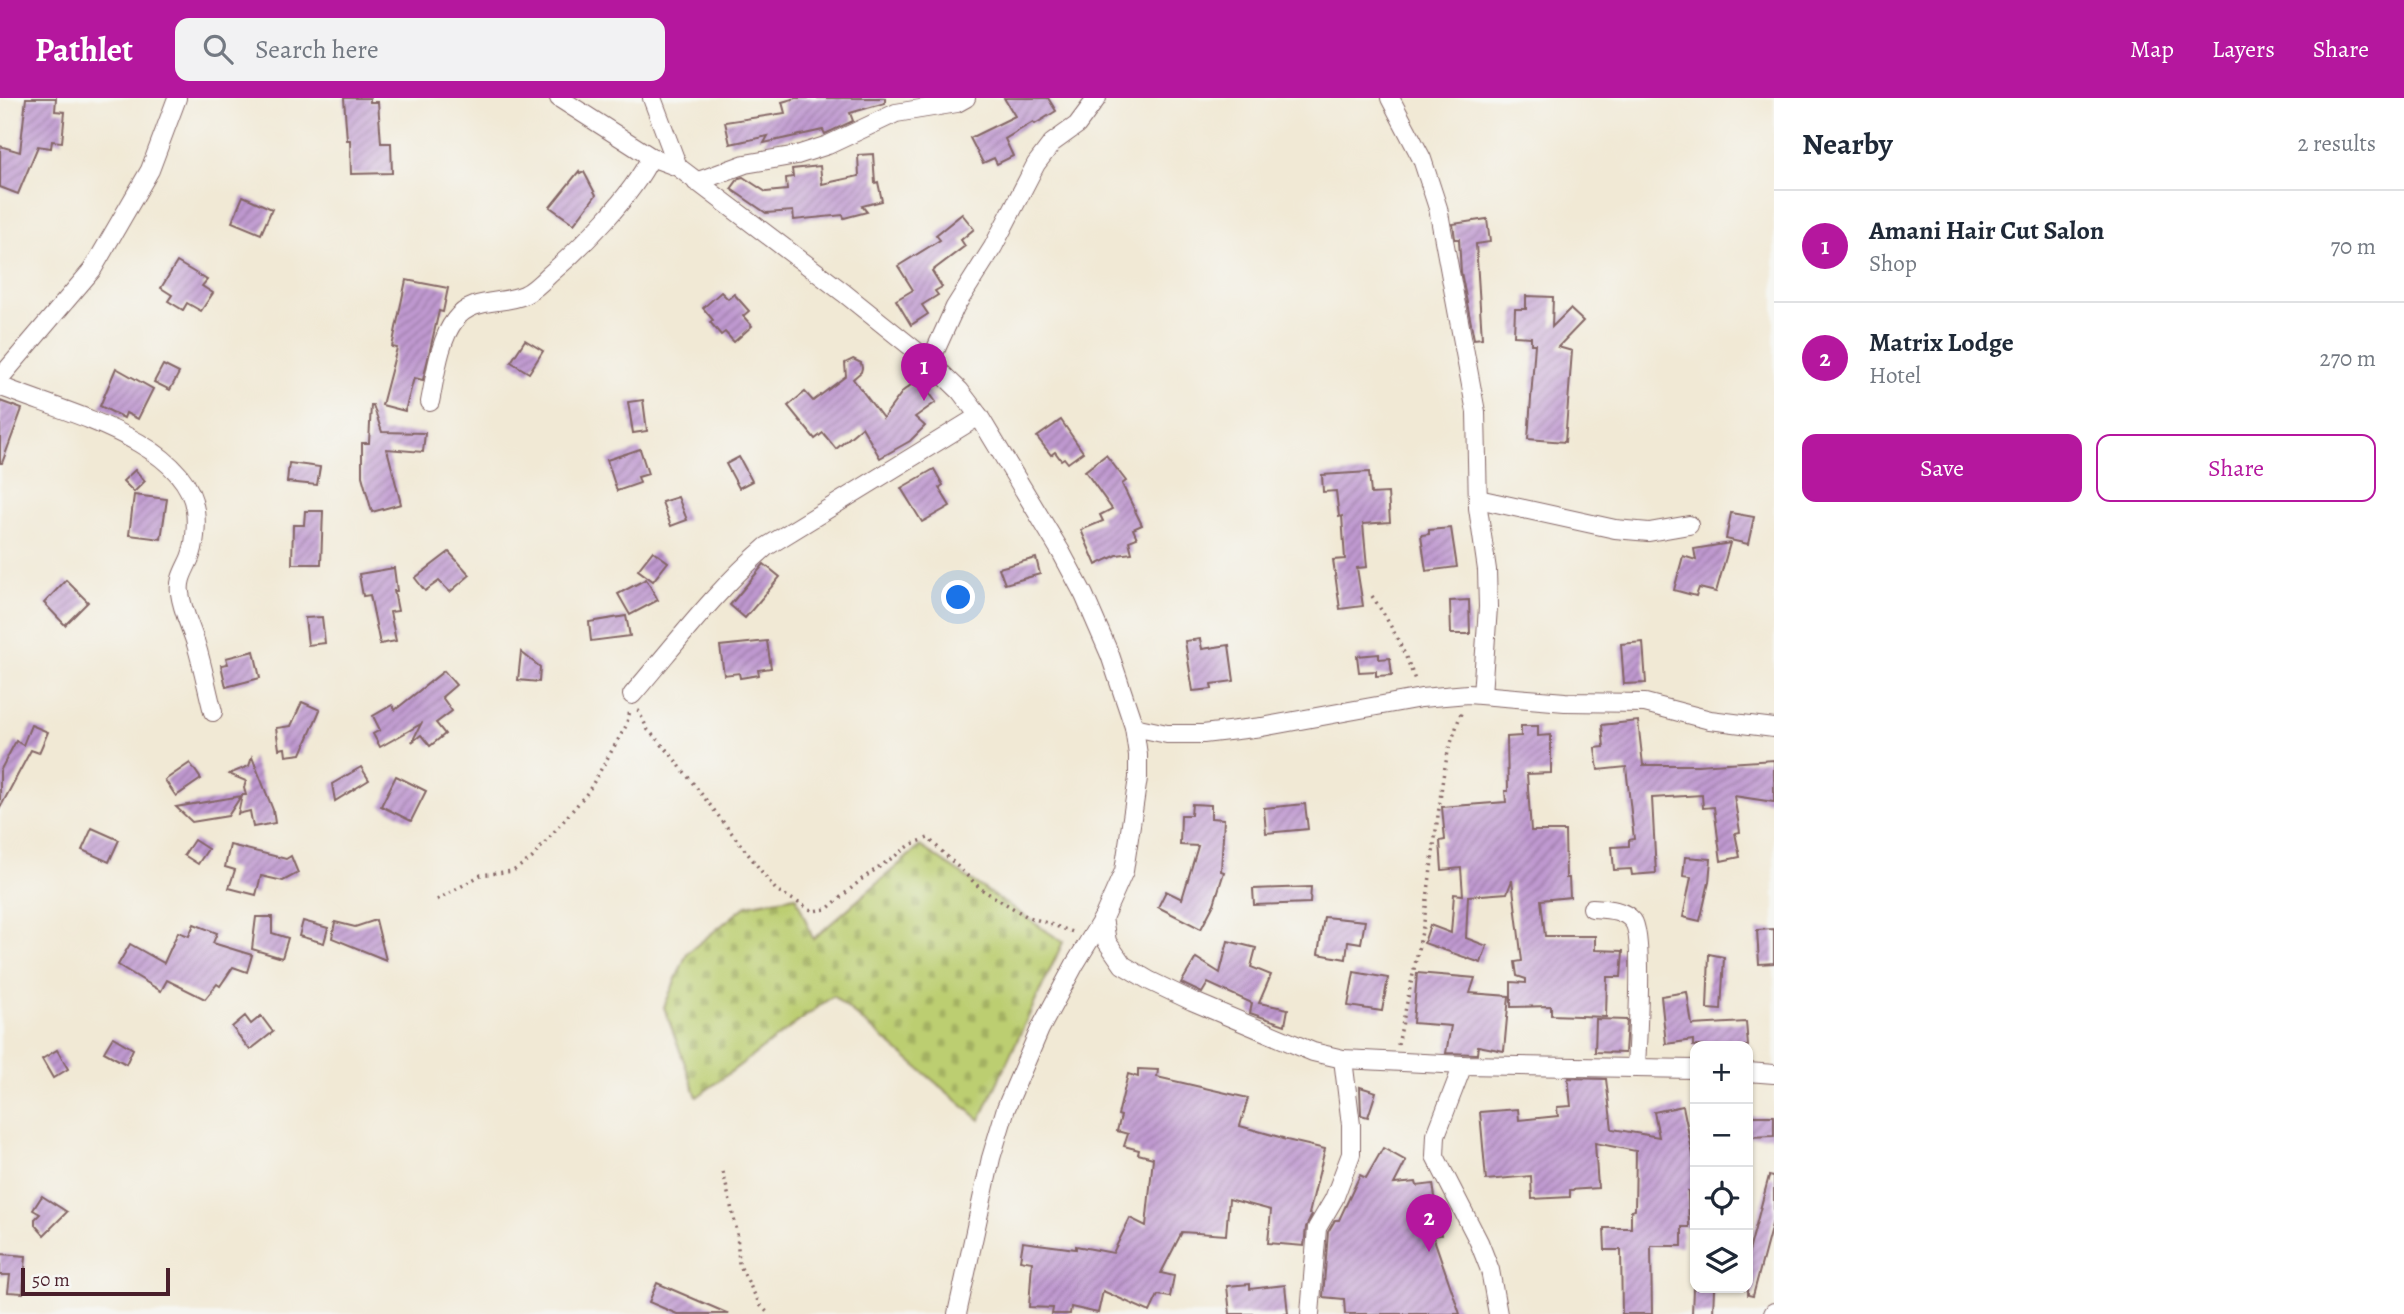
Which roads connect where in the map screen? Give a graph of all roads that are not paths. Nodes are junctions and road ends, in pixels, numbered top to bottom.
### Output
1 (177, 98) edge
2 (559, 98) edge
3 (652, 98) edge
4 (966, 98) edge
5 (1097, 98) edge
6 (1390, 98) edge
7 (651, 157) junction
8 (678, 167) junction
9 (696, 182) junction
10 (930, 362) junction
11 (0, 376) edge
12 (0, 386) edge
13 (430, 402) dead end
14 (979, 416) junction
15 (1478, 499) junction
16 (1689, 525) dead end
17 (632, 695) road end
18 (1475, 695) junction
19 (213, 712) dead end
20 (1134, 727) junction
21 (1774, 728) edge
22 (1592, 908) dead end
23 (1103, 918) junction
24 (1343, 1059) junction
25 (1463, 1065) junction
26 (1636, 1067) junction
27 (1690, 1069) edge
28 (1753, 1072) edge
29 (1774, 1074) edge
30 (957, 1314) edge
31 (1310, 1314) edge
32 (1498, 1314) edge

1 - 11 street
2 - 7 street
3 - 8 street
4 - 9 street
5 - 10 street
6 - 15 street
7 - 8 street
7 - 13 street
8 - 9 street
9 - 10 street
10 - 14 street
12 - 19 street
14 - 17 street
14 - 20 street
15 - 16 street
15 - 18 street
18 - 20 street
18 - 21 street
20 - 23 street
22 - 26 street
23 - 24 street
23 - 30 street
24 - 25 street
24 - 31 street
25 - 26 street
25 - 32 street
26 - 27 street
28 - 29 street

